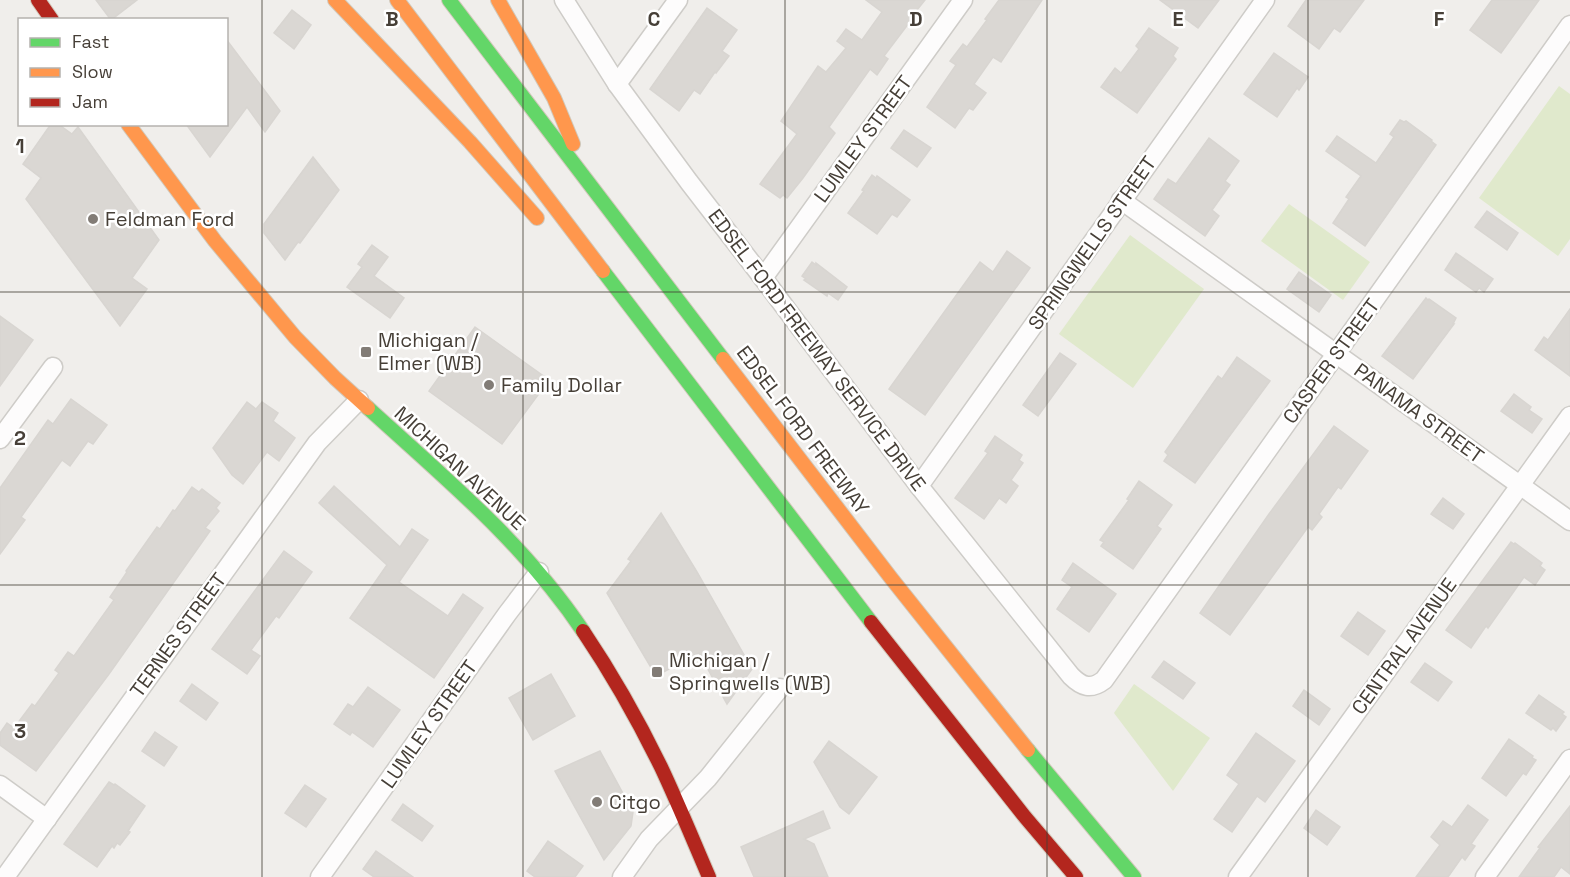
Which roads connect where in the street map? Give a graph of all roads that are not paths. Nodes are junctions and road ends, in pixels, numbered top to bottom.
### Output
1 (38, 0) edge
2 (334, 0) edge
3 (397, 0) edge
4 (450, 0) edge
5 (498, 0) edge
6 (564, 0) edge
7 (678, 0) edge
8 (963, 0) edge
9 (1265, 0) edge
10 (51, 18) edge
11 (1570, 26) edge
12 (617, 84) junction
13 (129, 126) edge
14 (591, 187) junction
15 (1121, 200) junction
16 (543, 225) dead end
17 (763, 278) junction
18 (604, 294) dead end
19 (645, 327) junction
20 (1336, 354) junction
21 (53, 367) dead end
22 (359, 400) junction
23 (1570, 416) edge
24 (0, 440) edge
25 (919, 486) junction
26 (1520, 486) junction
27 (1570, 521) edge
28 (538, 572) junction
29 (1087, 687) joint
30 (780, 688) dead end
31 (1570, 759) edge
32 (0, 785) edge
33 (680, 807) junction
34 (46, 819) junction
35 (1243, 870) edge
36 (5, 877) edge
37 (320, 877) edge
38 (622, 877) edge
39 (710, 877) edge
40 (1076, 877) edge
41 (1134, 877) edge
42 (1259, 877) edge
43 (1485, 877) edge

1 - 10 main road
2 - 16 main road
3 - 19 main road
4 - 14 main road, EDSEL FORD FREEWAY
5 - 14 main road
6 - 12 street, EDSEL FORD FREEWAY SERVICE DRIVE
7 - 12 street
8 - 17 street, LUMLEY STREET
9 - 15 street, SPRINGWELLS STREET
11 - 20 street, CASPER STREET
12 - 17 street, EDSEL FORD FREEWAY SERVICE DRIVE
13 - 22 main road, MICHIGAN AVENUE
14 - 41 main road, EDSEL FORD FREEWAY
15 - 20 street, PANAMA STREET
15 - 25 street, SPRINGWELLS STREET
17 - 25 street, EDSEL FORD FREEWAY SERVICE DRIVE
18 - 19 main road
19 - 40 main road
20 - 26 street, PANAMA STREET
20 - 29 street, CASPER STREET
21 - 24 street
22 - 28 main road, MICHIGAN AVENUE
22 - 34 street, TERNES STREET
23 - 26 street, CENTRAL AVENUE
25 - 29 street, EDSEL FORD FREEWAY SERVICE DRIVE
26 - 27 street, PANAMA STREET
26 - 35 street, CENTRAL AVENUE
28 - 33 main road, MICHIGAN AVENUE
28 - 37 street, LUMLEY STREET
30 - 33 street
31 - 43 street
32 - 34 street
33 - 38 street
33 - 39 main road, MICHIGAN AVENUE
34 - 36 street, TERNES STREET
35 - 42 street

